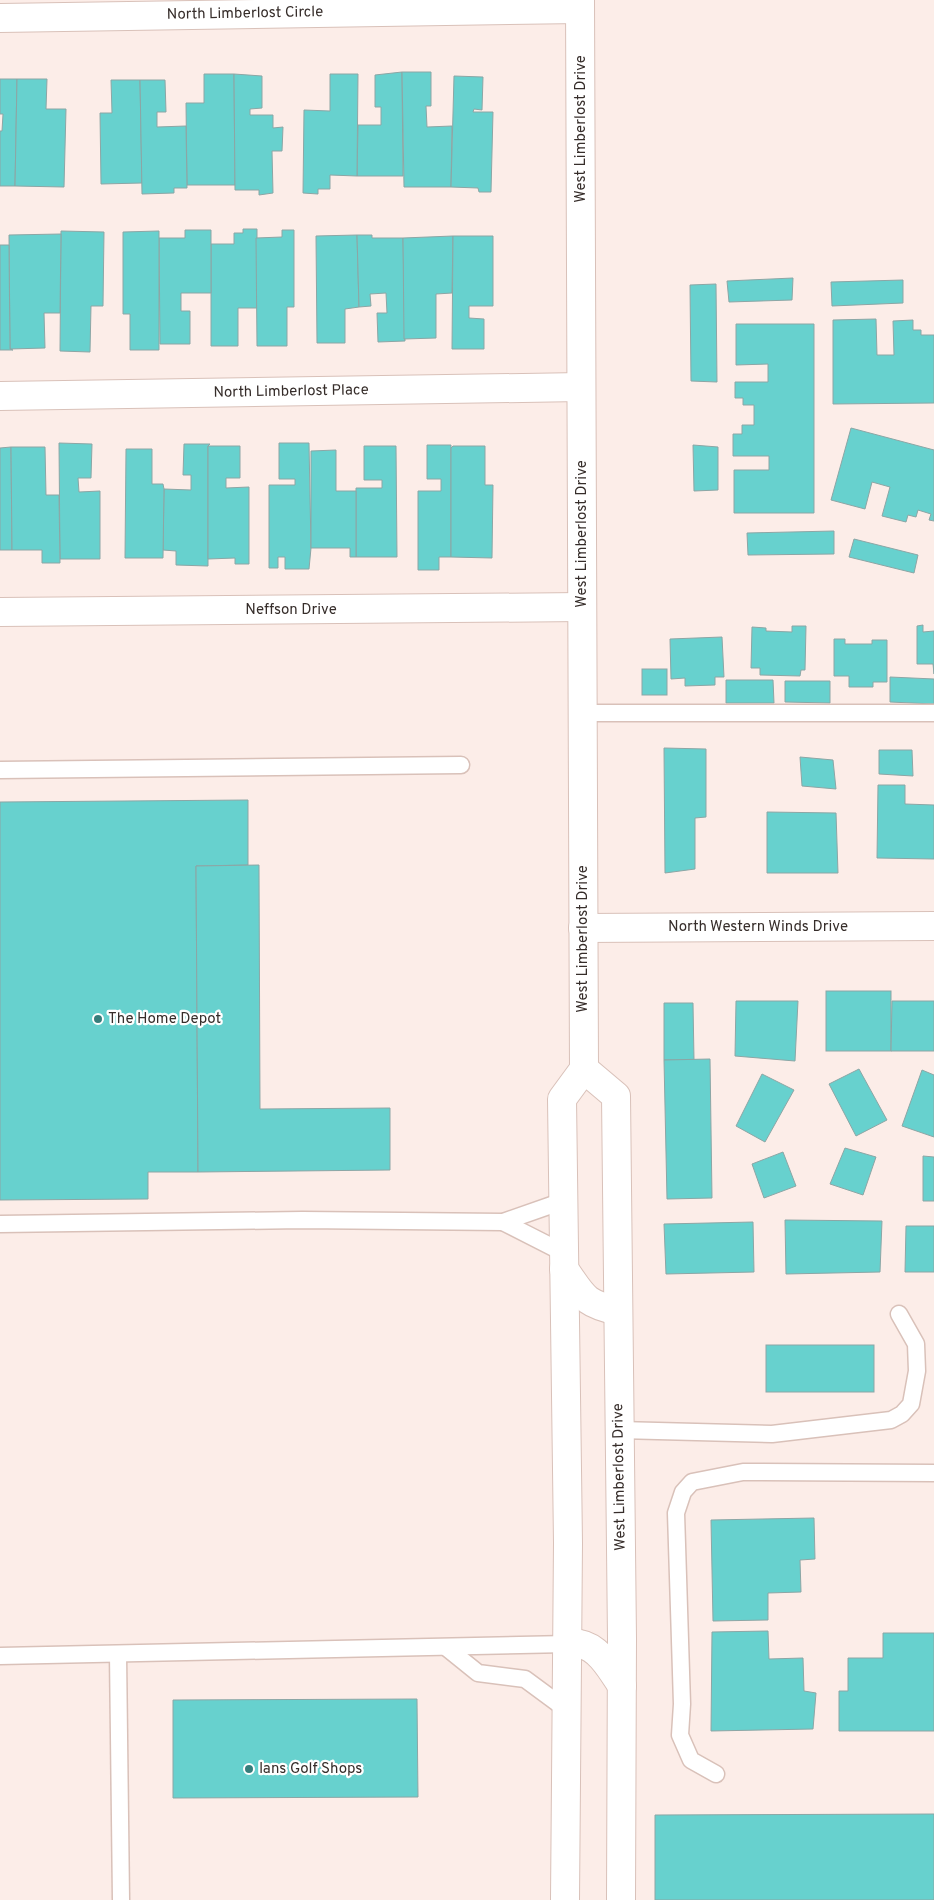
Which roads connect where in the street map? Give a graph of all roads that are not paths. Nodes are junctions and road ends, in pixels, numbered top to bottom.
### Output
1 (580, 5) edge
2 (0, 18) edge
3 (581, 387) junction
4 (0, 396) edge
5 (582, 607) junction
6 (0, 612) edge
7 (582, 713) junction
8 (934, 714) edge
9 (461, 765) dead end
10 (0, 770) edge
11 (934, 926) edge
12 (583, 928) junction
13 (584, 1069) junction
14 (563, 1201) junction
15 (503, 1222) junction
16 (0, 1224) edge
17 (564, 1261) junction
18 (618, 1311) junction
19 (899, 1314) dead end
20 (619, 1430) junction
21 (934, 1473) edge
22 (568, 1644) junction
23 (448, 1648) junction
24 (118, 1654) junction
25 (0, 1656) edge
26 (622, 1686) junction
27 (567, 1710) junction
28 (716, 1774) dead end
29 (121, 1900) edge
30 (565, 1900) edge
31 (621, 1900) edge

1 - 2 street, North Limberlost Circle
1 - 3 street, West Limberlost Drive
3 - 4 street, North Limberlost Place
3 - 5 street, West Limberlost Drive
5 - 6 street, Neffson Drive
5 - 7 street, West Limberlost Drive
7 - 8 lane
7 - 12 street, West Limberlost Drive
9 - 10 lane
11 - 12 street, North Western Winds Drive
12 - 13 street, West Limberlost Drive
13 - 14 street
13 - 18 street, West Limberlost Drive
14 - 15 lane
14 - 17 street
15 - 16 lane
15 - 17 lane
17 - 18 street
17 - 22 street
18 - 20 street, West Limberlost Drive
19 - 20 lane
20 - 26 street, West Limberlost Drive
21 - 28 lane
22 - 23 lane
22 - 26 street
22 - 27 street
23 - 24 lane
23 - 27 lane
24 - 25 lane
24 - 29 lane
26 - 31 street, West Limberlost Drive
27 - 30 street

